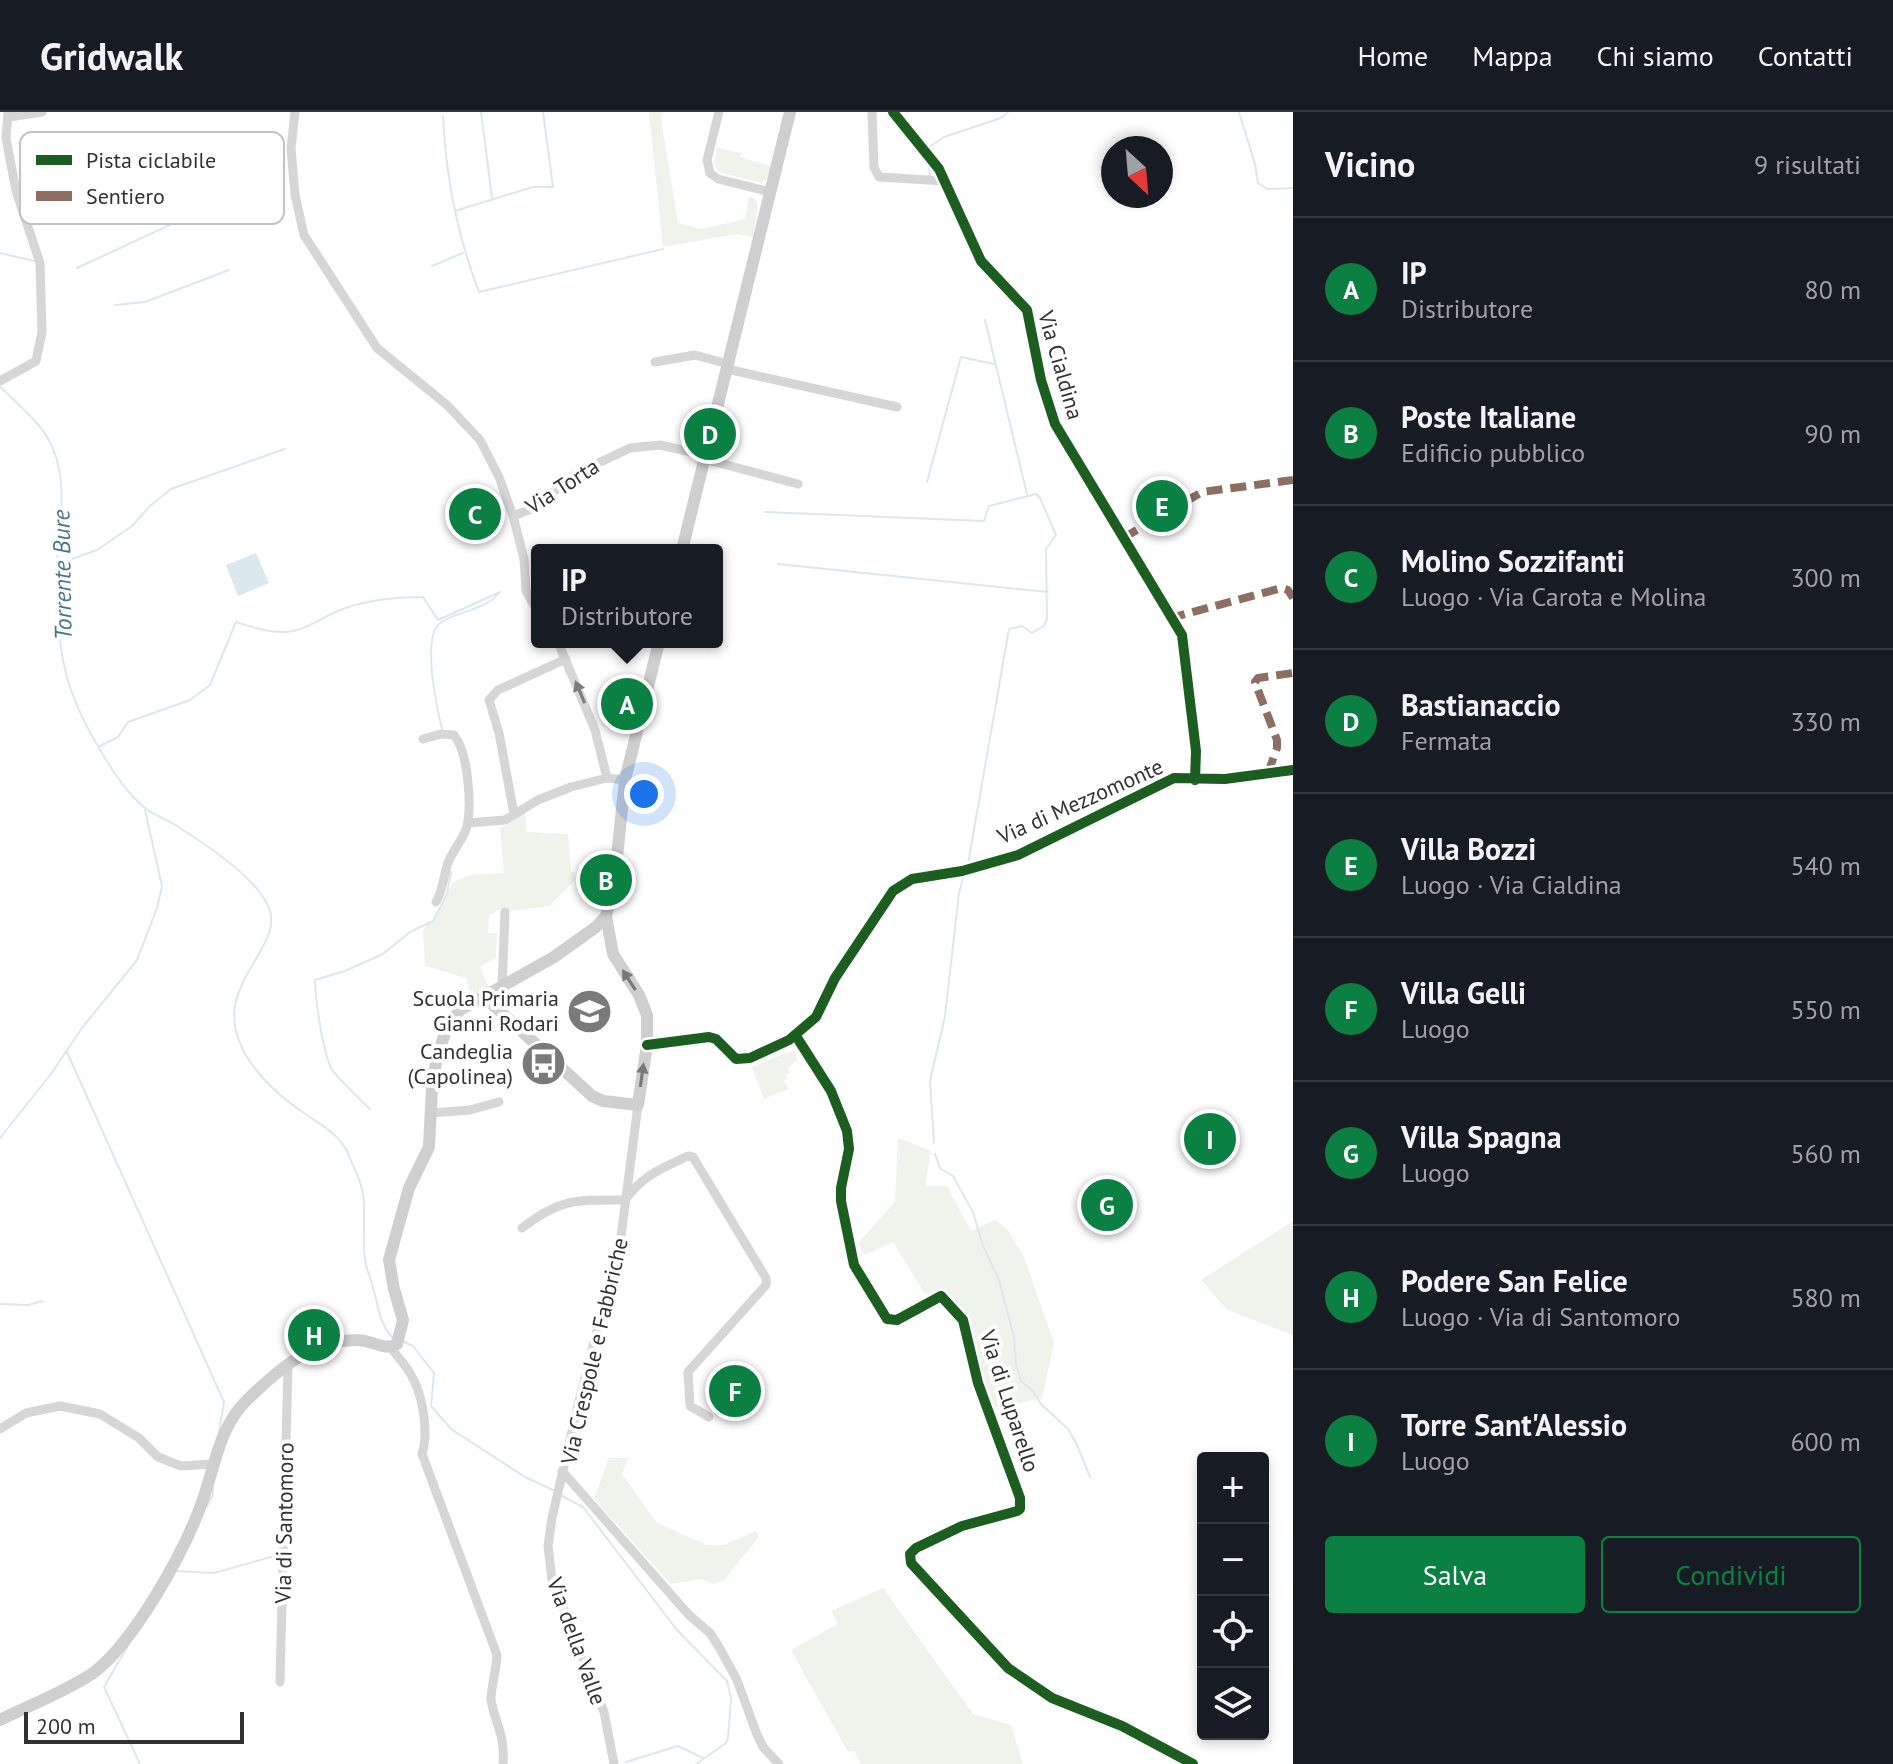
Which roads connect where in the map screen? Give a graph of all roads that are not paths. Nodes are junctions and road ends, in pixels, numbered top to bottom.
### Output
1 (42, 112) edge
2 (295, 112) edge
3 (719, 112) edge
4 (790, 112) edge
5 (872, 112) edge
6 (893, 112) edge
7 (8, 115) edge
8 (945, 181) junction
9 (771, 192) junction
10 (20, 203) edge
11 (27, 224) edge
12 (655, 362) dead end
13 (728, 366) junction
14 (1, 380) edge
15 (897, 407) dead end
16 (704, 457) junction
17 (798, 484) dead end
18 (513, 516) junction
19 (683, 544) edge
20 (531, 600) edge
21 (561, 648) edge
22 (658, 648) edge
23 (566, 659) junction
24 (423, 739) dead end
25 (1293, 770) edge
26 (607, 778) junction
27 (625, 780) junction
28 (1195, 780) junction
29 (514, 814) junction
30 (468, 823) junction
31 (436, 902) dead end
32 (505, 912) dead end
33 (606, 916) junction
34 (492, 995) junction
35 (796, 1036) junction
36 (647, 1045) junction
37 (499, 1102) dead end
38 (638, 1105) junction
39 (431, 1113) junction
40 (625, 1200) junction
41 (522, 1228) dead end
42 (397, 1341) junction
43 (288, 1364) junction
44 (709, 1417) dead end
45 (0, 1429) edge
46 (213, 1464) junction
47 (562, 1471) junction
48 (280, 1682) dead end
49 (0, 1720) edge
50 (503, 1764) edge
51 (614, 1764) edge
52 (779, 1764) edge
53 (1193, 1764) edge

1 - 7 street
2 - 18 street
3 - 9 street
4 - 9 main road
5 - 8 street
6 - 8 street, Via Cialdina
7 - 10 street
8 - 28 street, Via Cialdina
9 - 13 main road
11 - 14 street
12 - 13 street
13 - 15 street
13 - 16 main road
16 - 17 street, Via Torta
16 - 18 street, Via Torta
16 - 19 main road
18 - 20 street
21 - 23 street
22 - 27 main road
26 -> 23 street
23 - 29 street
24 - 30 street
25 - 28 street, Via di Mezzomonte
26 - 27 street
26 - 29 street
27 - 33 main road
28 - 35 street, Via di Mezzomonte
29 - 30 street
30 - 31 street
32 - 34 street
33 - 34 main road
36 -> 33 main road
34 - 38 main road
34 - 39 main road
35 - 36 street, Via di Mezzomonte
35 - 53 street, Via di Luparello
38 -> 36 main road
37 - 39 street
38 - 40 street, Via Crespole e Fabbriche
39 - 42 main road
40 - 41 street
40 - 44 street
40 - 47 street, Via Crespole e Fabbriche
42 - 43 main road
42 - 50 street
43 - 46 main road
43 - 48 street, Via di Santomoro
45 - 46 street
46 - 49 main road
47 - 51 street, Via della Valle
47 - 52 street, Via Crespole e Fabbriche

